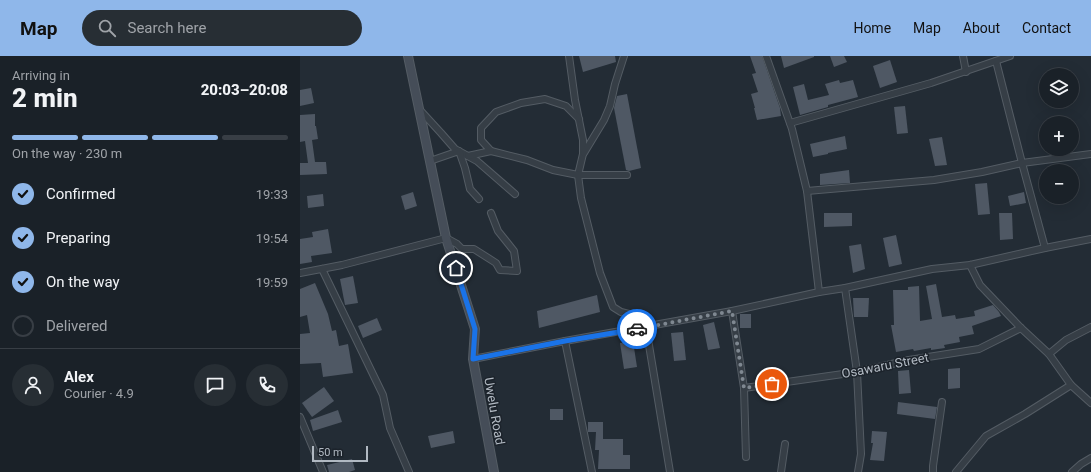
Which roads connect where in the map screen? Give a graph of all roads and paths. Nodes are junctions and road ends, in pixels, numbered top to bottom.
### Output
1 (408, 56) edge
2 (569, 56) edge
3 (624, 56) edge
4 (766, 56) edge
5 (963, 56) edge
6 (1010, 56) edge
7 (996, 61) junction
8 (966, 72) junction
9 (419, 109) junction
10 (579, 119) junction
11 (790, 123) junction
12 (459, 151) junction
13 (491, 151) junction
14 (583, 154) junction
15 (1091, 154) edge
16 (468, 156) junction
17 (430, 161) junction
18 (1022, 163) junction
19 (578, 175) junction
20 (627, 175) dead end
21 (807, 190) junction
22 (515, 194) dead end
23 (479, 199) dead end
24 (491, 213) dead end
25 (446, 238) junction
26 (1091, 239) edge
27 (1045, 248) junction
28 (970, 265) junction
29 (322, 269) junction
30 (300, 273) edge
31 (845, 288) junction
32 (819, 292) junction
33 (732, 311) junction
34 (646, 327) junction
35 (1091, 327) edge
36 (1021, 328) junction
37 (565, 341) junction
38 (1049, 354) junction
39 (473, 359) junction
40 (857, 372) junction
41 (1071, 384) junction
42 (744, 388) junction
43 (942, 402) dead end
44 (1091, 403) edge
45 (300, 417) edge
46 (785, 444) dead end
47 (746, 457) dead end
48 (1091, 458) edge
49 (323, 472) edge
50 (409, 472) edge
51 (494, 472) edge
52 (592, 472) edge
53 (670, 472) edge
54 (781, 472) edge
55 (858, 472) edge
56 (933, 472) edge
57 (956, 472) edge
58 (1072, 472) edge

1 - 9 street, Uwelu Road
2 - 10 street
3 - 14 street
4 - 11 street
5 - 8 street
6 - 7 street
7 - 8 street
7 - 18 street
8 - 11 street
9 - 12 street
9 - 17 street, Uwelu Road
10 - 13 street
10 - 14 street
11 - 21 street
12 - 16 street
12 - 17 street
12 - 23 street
13 - 16 street
13 - 19 street
14 - 19 street
15 - 18 street
16 - 22 street
17 - 25 street, Uwelu Road
18 - 21 street
18 - 27 street
19 - 20 street
19 - 34 street
21 - 32 street
24 - 25 street
25 - 29 street
25 - 39 street, Uwelu Road
26 - 27 street
27 - 28 street
28 - 31 street
28 - 36 street
29 - 30 street
29 - 50 street
31 - 32 street
31 - 40 street
32 - 33 street
33 - 34 street
33 - 42 street
34 - 37 street
34 - 53 street
35 - 38 street
36 - 38 street
36 - 40 street, Osawaru Street
37 - 39 street
37 - 52 street
38 - 41 street
39 - 51 street, Uwelu Road
40 - 42 street, Osawaru Street
40 - 55 street
41 - 44 street
41 - 57 street
42 - 47 street
43 - 56 street
45 - 49 street
46 - 54 street
48 - 58 street

